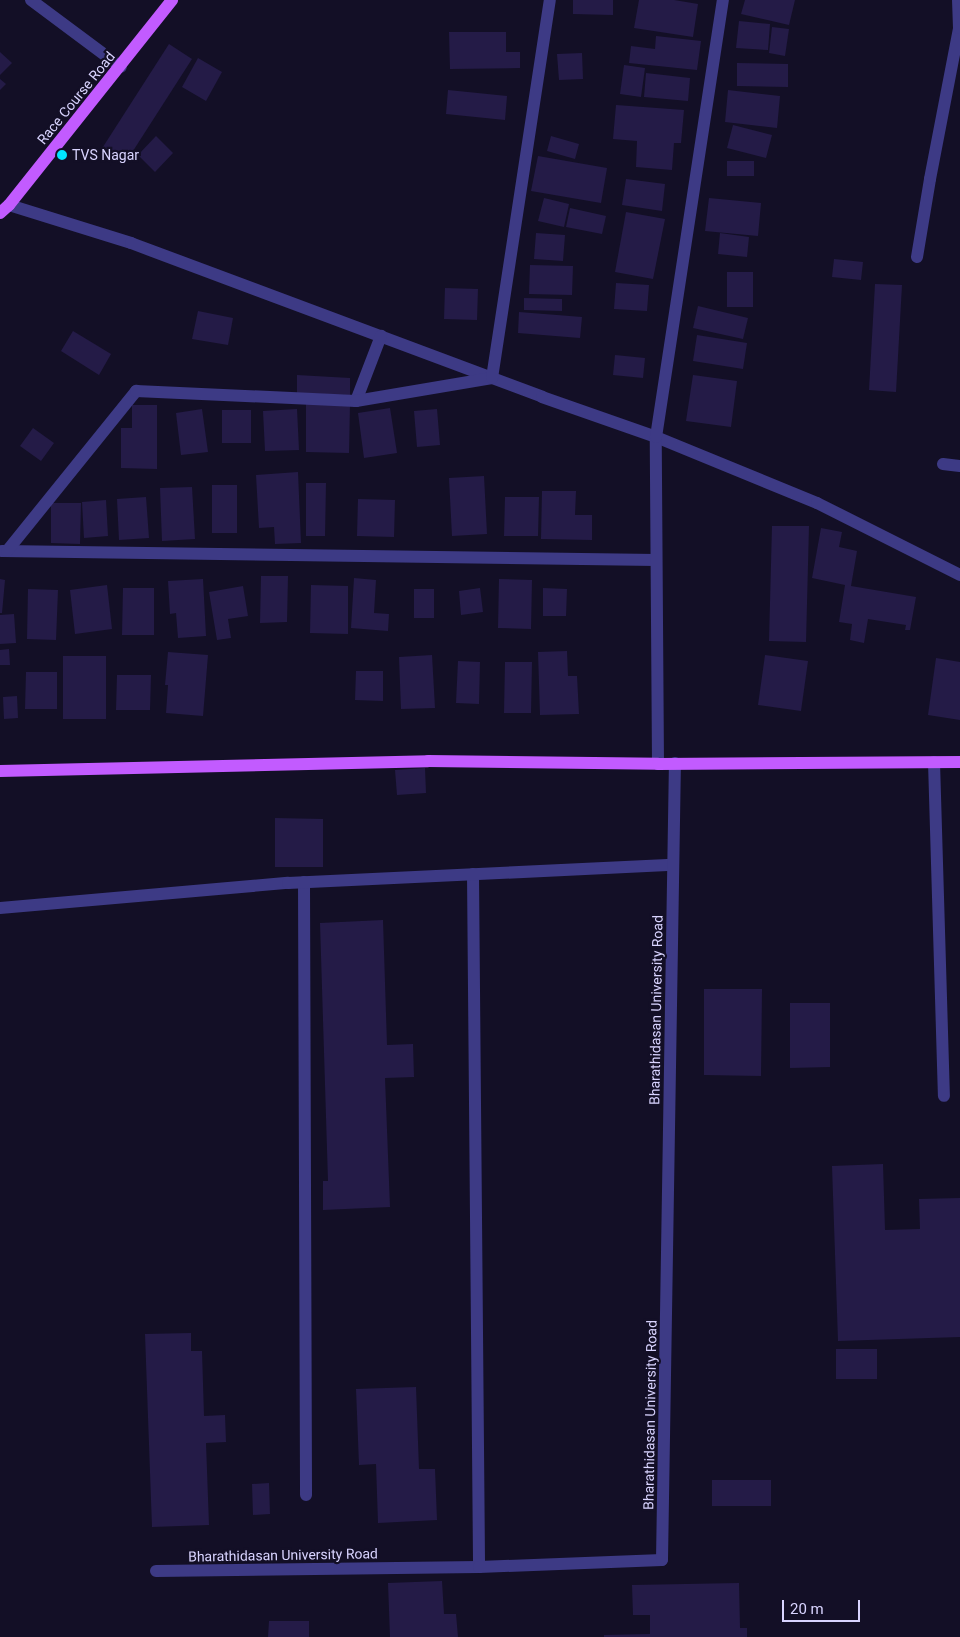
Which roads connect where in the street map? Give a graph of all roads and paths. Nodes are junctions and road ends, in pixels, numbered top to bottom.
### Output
1 (31, 0) edge
2 (172, 0) edge
3 (550, 0) edge
4 (723, 0) edge
5 (958, 0) edge
6 (121, 67) junction
7 (5, 209) edge
8 (917, 257) dead end
9 (381, 336) junction
10 (492, 378) junction
11 (356, 401) junction
12 (656, 437) junction
13 (943, 464) dead end
14 (960, 466) edge
15 (3, 551) edge
16 (656, 560) junction
17 (960, 575) edge
18 (934, 762) junction
19 (960, 762) edge
20 (675, 763) junction
21 (658, 764) junction
22 (0, 771) edge
23 (674, 865) junction
24 (473, 874) junction
25 (304, 882) junction
26 (0, 908) edge
27 (944, 1096) dead end
28 (306, 1495) dead end
29 (479, 1567) junction
30 (156, 1571) dead end

1 - 6 street
2 - 6 main road, Race Course Road
3 - 10 street
4 - 12 street
5 - 8 street
6 - 7 main road, Race Course Road
7 - 9 street
9 - 10 street
9 - 11 street
10 - 11 street
10 - 12 street
11 - 15 street
12 - 16 street
12 - 17 street
13 - 14 street
15 - 16 street
16 - 21 street
18 - 19 main road
18 - 20 main road
18 - 27 street
20 - 21 main road
20 - 23 street, Bharathidasan University Road
21 - 22 main road
23 - 24 street
23 - 29 street, Bharathidasan University Road
24 - 25 street
24 - 29 street
25 - 26 street
25 - 28 street
29 - 30 street, Bharathidasan University Road

